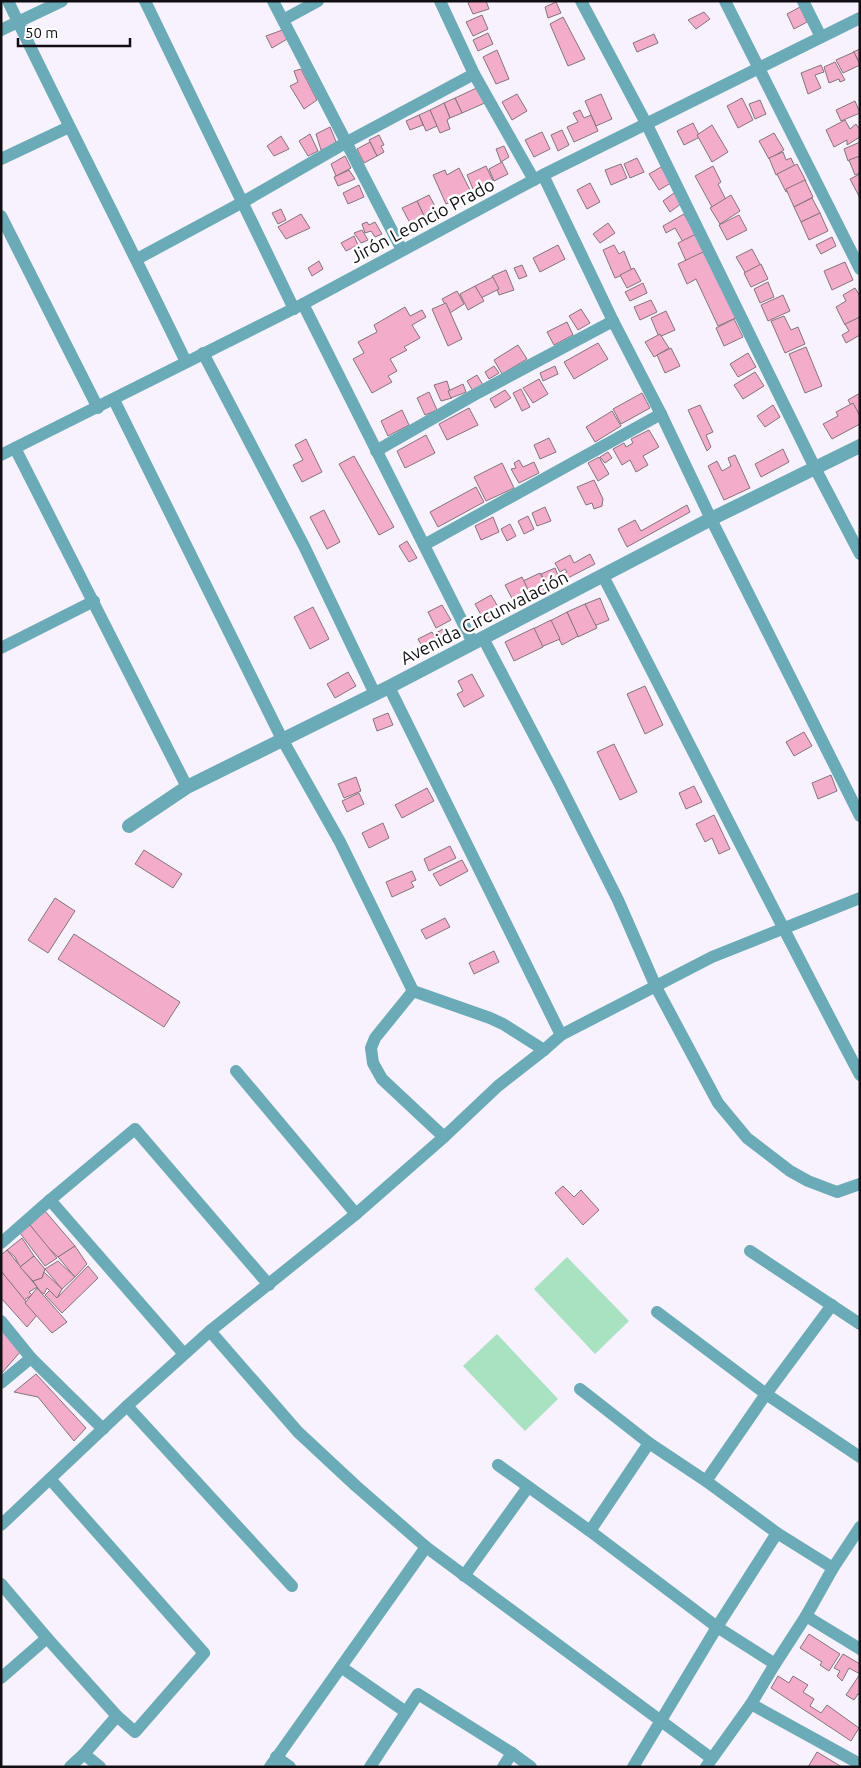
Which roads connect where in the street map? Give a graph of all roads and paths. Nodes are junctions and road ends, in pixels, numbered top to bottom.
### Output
1 (8, 1) edge
2 (62, 1) edge
3 (145, 1) edge
4 (273, 1) edge
5 (318, 1) edge
6 (440, 1) edge
7 (581, 1) edge
8 (725, 1) edge
9 (803, 1) edge
10 (860, 18) edge
11 (283, 20) junction
12 (18, 23) junction
13 (1, 30) edge
14 (821, 37) junction
15 (758, 67) junction
16 (474, 74) junction
17 (647, 125) junction
18 (69, 127) junction
19 (347, 142) junction
20 (1, 159) edge
21 (539, 178) junction
22 (243, 202) junction
23 (1, 216) edge
24 (402, 250) junction
25 (137, 259) junction
26 (860, 269) edge
27 (298, 306) junction
28 (613, 321) junction
29 (203, 354) junction
30 (186, 362) junction
31 (114, 400) junction
32 (98, 408) junction
33 (661, 414) junction
34 (860, 446) edge
35 (15, 448) junction
36 (376, 451) junction
37 (1, 455) edge
38 (815, 468) junction
39 (711, 519) junction
40 (424, 545) junction
41 (860, 554) edge
42 (604, 576) junction
43 (94, 601) junction
44 (478, 641) junction
45 (1, 648) edge
46 (389, 687) junction
47 (375, 694) junction
48 (282, 739) junction
49 (187, 787) junction
50 (860, 816) edge
51 (128, 826) dead end
52 (860, 898) edge
53 (782, 929) junction
54 (656, 987) junction
55 (413, 991) junction
56 (561, 1035) junction
57 (544, 1050) junction
58 (236, 1071) dead end
59 (860, 1075) edge
60 (444, 1137) junction
61 (860, 1184) edge
62 (50, 1200) junction
63 (356, 1214) junction
64 (1, 1243) edge
65 (750, 1251) dead end
66 (269, 1285) junction
67 (832, 1305) junction
68 (658, 1312) dead end
69 (1, 1322) edge
70 (860, 1324) edge
71 (210, 1331) junction
72 (184, 1354) junction
73 (31, 1358) junction
74 (1, 1383) edge
75 (580, 1389) dead end
76 (766, 1394) junction
77 (127, 1406) junction
78 (103, 1430) junction
79 (649, 1443) junction
80 (860, 1457) edge
81 (498, 1465) dead end
82 (50, 1479) junction
83 (706, 1481) junction
84 (528, 1487) junction
85 (1, 1525) edge
86 (860, 1527) edge
87 (590, 1530) junction
88 (777, 1533) junction
89 (426, 1547) junction
90 (833, 1568) junction
91 (464, 1576) junction
92 (1, 1584) edge
93 (292, 1586) dead end
94 (806, 1616) junction
95 (717, 1627) junction
96 (46, 1638) junction
97 (860, 1648) edge
98 (775, 1664) junction
99 (341, 1667) junction
100 (1, 1678) edge
101 (751, 1704) junction
102 (406, 1712) junction
103 (117, 1716) junction
104 (661, 1722) junction
105 (512, 1753) junction
106 (84, 1754) junction
107 (273, 1762) edge
108 (708, 1763) edge
109 (860, 1764) edge
110 (70, 1767) edge
111 (100, 1767) edge
112 (290, 1767) edge
113 (370, 1767) edge
114 (503, 1767) edge
115 (531, 1767) edge
116 (633, 1767) edge

1 - 12 street
2 - 12 street
3 - 22 street
4 - 11 street
5 - 11 street
6 - 16 street
7 - 17 street
8 - 15 street
9 - 14 street
10 - 14 street, Jirón Leoncio Prado
11 - 19 street
12 - 13 street
12 - 18 street
14 - 15 street, Jirón Leoncio Prado
15 - 17 street, Jirón Leoncio Prado
15 - 26 street
16 - 19 street
16 - 21 street
17 - 21 street, Jirón Leoncio Prado
17 - 38 street
18 - 20 street
18 - 25 street
19 - 22 street
19 - 24 street
21 - 24 street, Jirón Leoncio Prado
21 - 28 street
22 - 25 street
22 - 27 street
23 - 32 street
24 - 27 street, Jirón Leoncio Prado
25 - 30 street
27 - 29 street, Jirón Leoncio Prado
27 - 36 street
28 - 33 street
28 - 36 street
29 - 30 street, Jirón Leoncio Prado
29 - 47 street
30 - 31 street, Jirón Leoncio Prado
31 - 32 street, Jirón Leoncio Prado
31 - 48 street
32 - 35 street, Jirón Leoncio Prado
33 - 39 street
33 - 40 street
34 - 38 street, Avenida Circunvalación
35 - 37 street, Jirón Leoncio Prado
35 - 43 street
36 - 40 street
38 - 39 street, Avenida Circunvalación
38 - 41 street
39 - 42 street, Avenida Circunvalación
39 - 50 street
40 - 44 street
42 - 44 street, Avenida Circunvalación
42 - 53 street
43 - 45 street
43 - 49 street
44 - 46 street, Avenida Circunvalación
44 - 54 street
46 - 47 street, Avenida Circunvalación
46 - 56 street
47 - 48 street, Avenida Circunvalación
48 - 49 street, Avenida Circunvalación
48 - 55 street
49 - 51 street, Avenida Circunvalación
52 - 53 street
53 - 54 street
53 - 59 street
54 - 56 street
54 - 61 street
55 - 57 street
55 - 60 street
56 - 57 street
57 - 60 street
58 - 63 street
60 - 63 street
62 - 64 street
62 - 66 street
62 - 72 street
63 - 66 street
65 - 67 street
66 - 71 street
67 - 70 street
67 - 76 street
68 - 76 street
69 - 73 street
71 - 72 street
71 - 89 street
72 - 77 street
73 - 74 street
73 - 78 street
75 - 79 street
76 - 80 street
76 - 83 street
77 - 78 street
77 - 93 street
78 - 82 street
79 - 83 street
79 - 87 street
81 - 84 street
82 - 85 street
82 - 103 street
83 - 88 street
84 - 87 street
84 - 91 street
86 - 90 street
87 - 95 street
88 - 90 street
88 - 95 street
89 - 91 street
89 - 99 street
90 - 94 street
91 - 104 street
92 - 96 street
94 - 97 street
94 - 98 street
95 - 98 street
95 - 104 street
96 - 100 street
96 - 103 street
98 - 101 street
99 - 102 street
99 - 107 street
101 - 108 street
101 - 109 street
102 - 105 street
102 - 113 street
103 - 106 street
104 - 108 street
104 - 116 street
105 - 114 street
105 - 115 street
106 - 110 street
106 - 111 street
107 - 112 street

